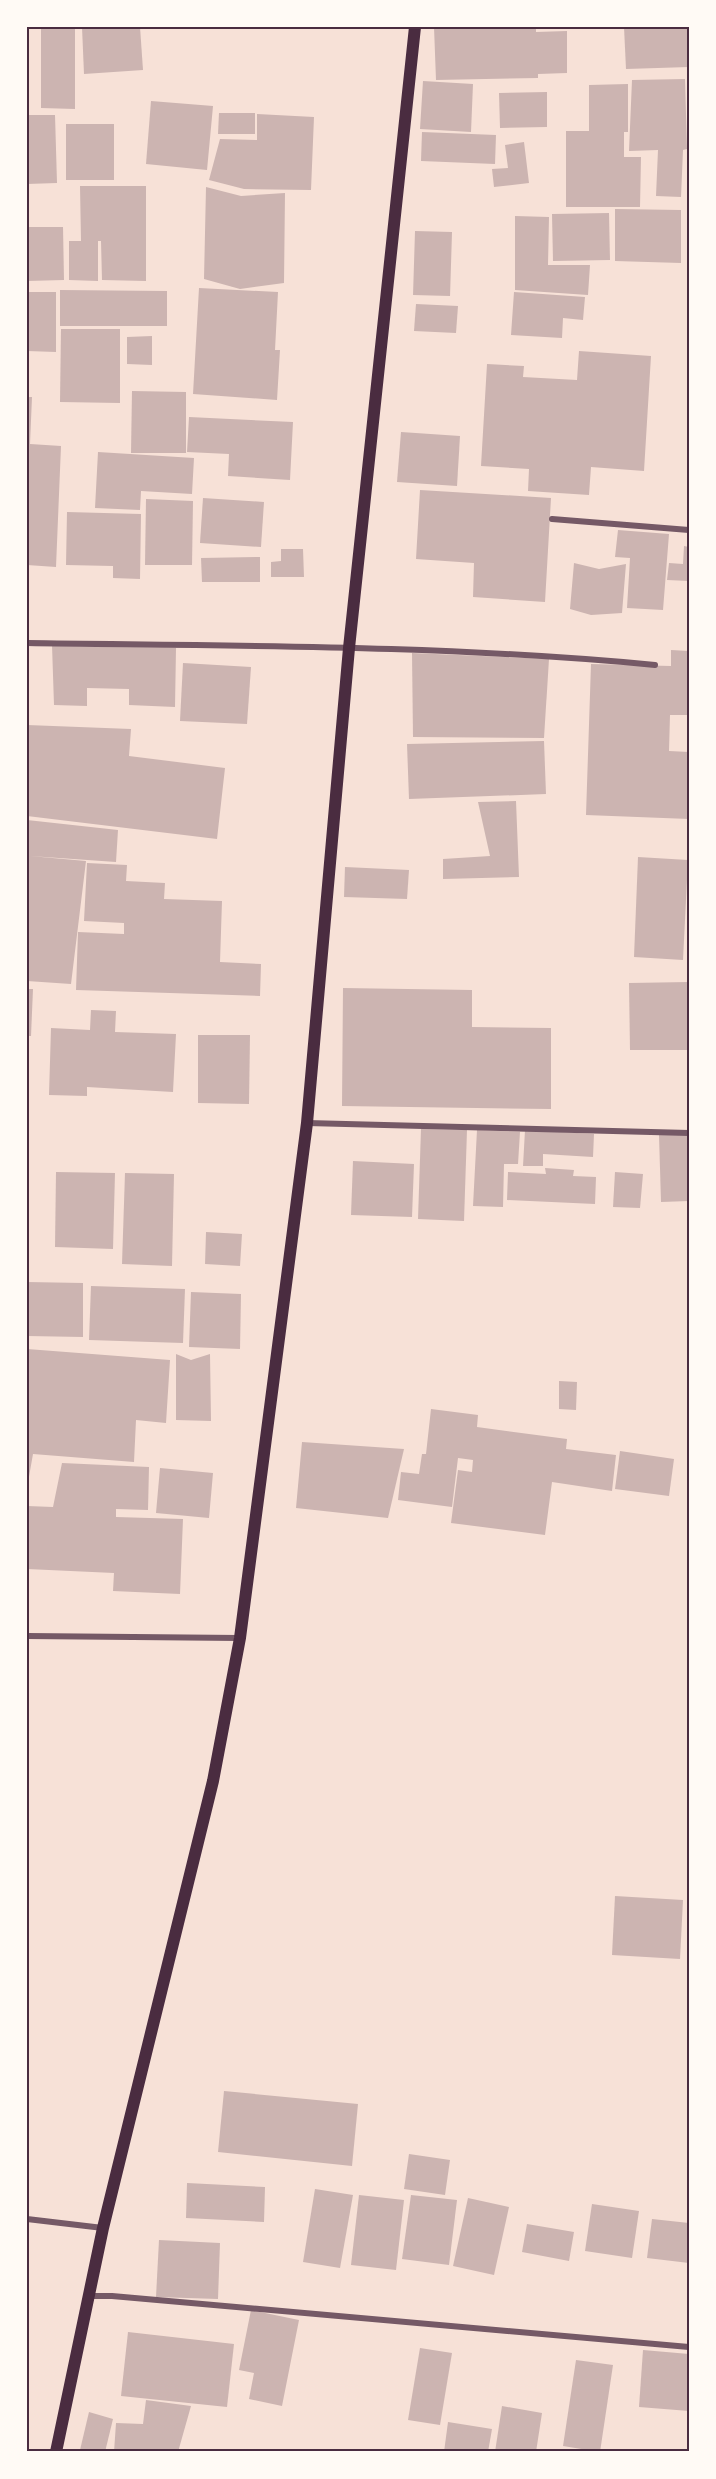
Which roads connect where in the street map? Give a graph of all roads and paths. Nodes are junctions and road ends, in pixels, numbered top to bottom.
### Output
1 (416, 27) edge
2 (552, 519) dead end
3 (689, 530) edge
4 (27, 643) edge
5 (349, 648) junction
6 (655, 665) dead end
7 (307, 1123) junction
8 (689, 1133) edge
9 (27, 1635) edge
10 (240, 1638) junction
11 (27, 2219) edge
12 (103, 2228) junction
13 (90, 2296) junction
14 (689, 2347) edge
15 (56, 2452) edge

1 - 5 main road
2 - 3 street
4 - 5 street
5 - 6 street
5 - 7 main road
7 - 8 street
7 - 10 main road
9 - 10 street
10 - 12 main road
11 - 12 street
12 - 13 main road
13 - 14 street
13 - 15 main road

